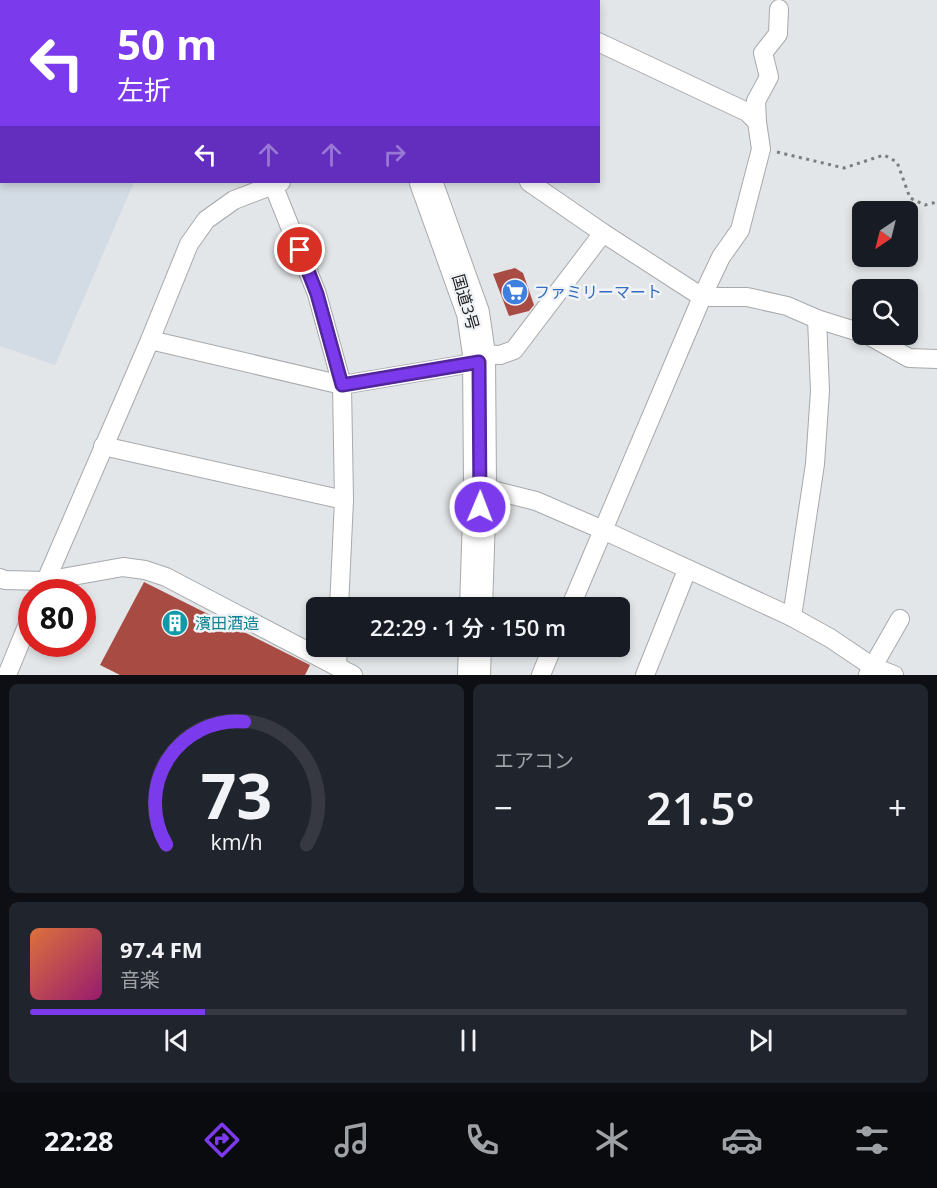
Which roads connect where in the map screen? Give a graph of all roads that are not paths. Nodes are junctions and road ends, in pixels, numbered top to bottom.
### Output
1 (779, 9) dead end
2 (600, 43) edge
3 (757, 122) junction
4 (276, 183) edge
5 (426, 183) edge
6 (530, 183) edge
7 (603, 233) junction
8 (702, 297) junction
9 (817, 319) junction
10 (852, 330) edge
11 (150, 340) junction
12 (887, 345) edge
13 (479, 358) junction
14 (937, 359) edge
15 (342, 385) junction
16 (103, 447) junction
17 (480, 488) junction
18 (344, 500) junction
19 (603, 530) junction
20 (687, 570) junction
21 (0, 578) edge
22 (46, 579) edge
23 (75, 579) edge
24 (18, 582) edge
25 (340, 597) edge
26 (476, 597) edge
27 (575, 597) edge
28 (792, 617) junction
29 (900, 619) dead end
30 (18, 648) edge
31 (475, 657) edge
32 (548, 657) edge
33 (345, 671) edge
34 (871, 671) edge
35 (7, 675) edge
36 (474, 675) edge
37 (541, 675) edge
38 (645, 675) edge
39 (894, 675) edge

1 - 3 street
2 - 3 street
3 - 8 street
4 - 11 street
4 - 15 street
5 - 13 highway, 国道3号
6 - 7 street
7 - 8 street
7 - 13 street
8 - 9 street
8 - 19 street
9 - 10 street
9 - 28 street
11 - 15 street
11 - 16 street
12 - 14 street
13 - 15 street
13 - 17 highway, 国道3号
15 - 18 street
16 - 18 street
16 - 22 street
17 - 19 street
17 - 26 highway, 国道3号
18 - 25 street
19 - 20 street
19 - 27 street
20 - 28 street
20 - 38 street
21 - 24 street
23 - 33 street
28 - 34 street
29 - 34 street
30 - 35 street
31 - 36 highway
32 - 37 street
34 - 39 street

